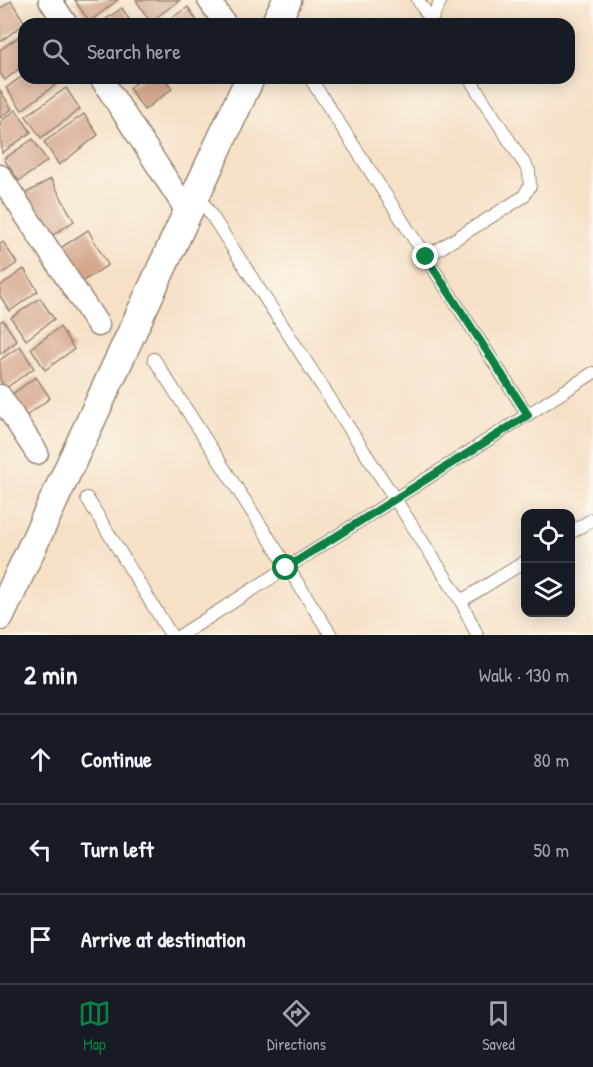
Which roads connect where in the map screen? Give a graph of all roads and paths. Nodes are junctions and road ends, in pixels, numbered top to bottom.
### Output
1 (50, 0) edge
2 (209, 0) edge
3 (287, 0) edge
4 (418, 0) edge
5 (441, 0) edge
6 (62, 18) edge
7 (221, 18) edge
8 (279, 18) edge
9 (429, 18) edge
10 (434, 18) edge
11 (105, 84) edge
12 (247, 84) edge
13 (314, 84) edge
14 (473, 84) edge
15 (0, 176) edge
16 (192, 202) junction
17 (426, 257) junction
18 (98, 325) dead end
19 (154, 359) dead end
20 (593, 373) edge
21 (0, 396) edge
22 (528, 415) junction
23 (37, 453) dead end
24 (87, 498) dead end
25 (395, 498) junction
26 (593, 519) edge
27 (575, 530) edge
28 (522, 563) edge
29 (286, 568) junction
30 (461, 601) junction
31 (0, 616) edge
32 (171, 635) edge
33 (181, 635) edge
34 (331, 635) edge
35 (477, 635) edge

1 - 6 street
2 - 7 street
3 - 8 street
4 - 9 lane
5 - 10 lane
11 - 16 street
12 - 16 street
13 - 17 lane
14 - 17 lane
15 - 18 street
16 - 25 lane
16 - 31 street
17 - 22 lane
19 - 29 lane
20 - 22 lane
21 - 23 street
22 - 25 lane
24 - 32 lane
25 - 29 lane
25 - 30 lane
26 - 27 lane
28 - 30 lane
29 - 33 lane
29 - 34 lane
30 - 35 lane

